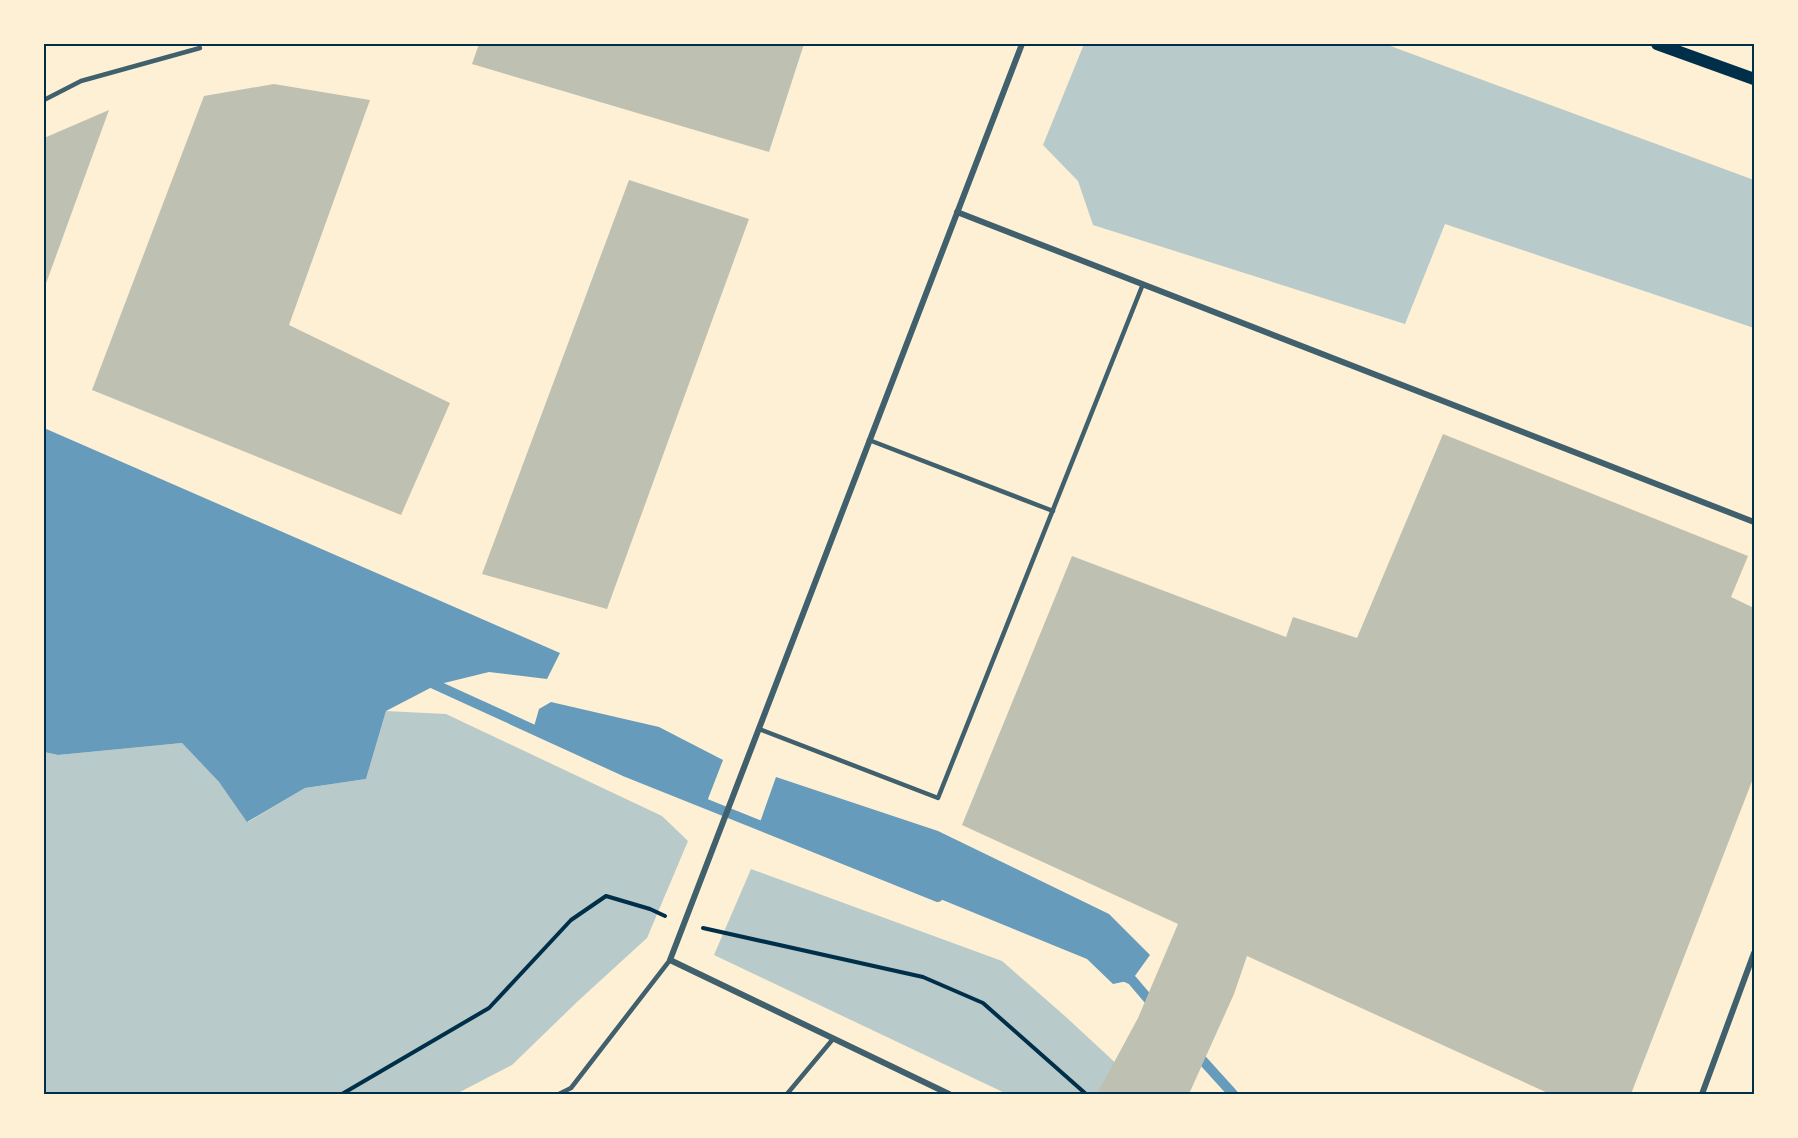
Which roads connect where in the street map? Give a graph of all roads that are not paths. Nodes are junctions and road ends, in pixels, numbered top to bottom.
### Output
1 (1022, 44) edge
2 (1657, 44) edge
3 (200, 48) dead end
4 (1755, 79) edge
5 (44, 100) edge
6 (957, 212) junction
7 (1143, 284) junction
8 (869, 440) junction
9 (1053, 511) junction
10 (1755, 522) edge
11 (759, 729) junction
12 (1755, 953) edge
13 (670, 960) junction
14 (834, 1039) junction
15 (559, 1095) edge
16 (787, 1095) edge
17 (950, 1095) edge
18 (1702, 1095) edge

1 - 6 street
2 - 4 main road
3 - 5 lane
6 - 7 street
6 - 8 street
7 - 9 lane
7 - 10 street
8 - 9 lane
8 - 11 street
9 - 11 lane
11 - 13 street
12 - 18 street
13 - 14 street
13 - 15 lane
14 - 16 lane
14 - 17 street

